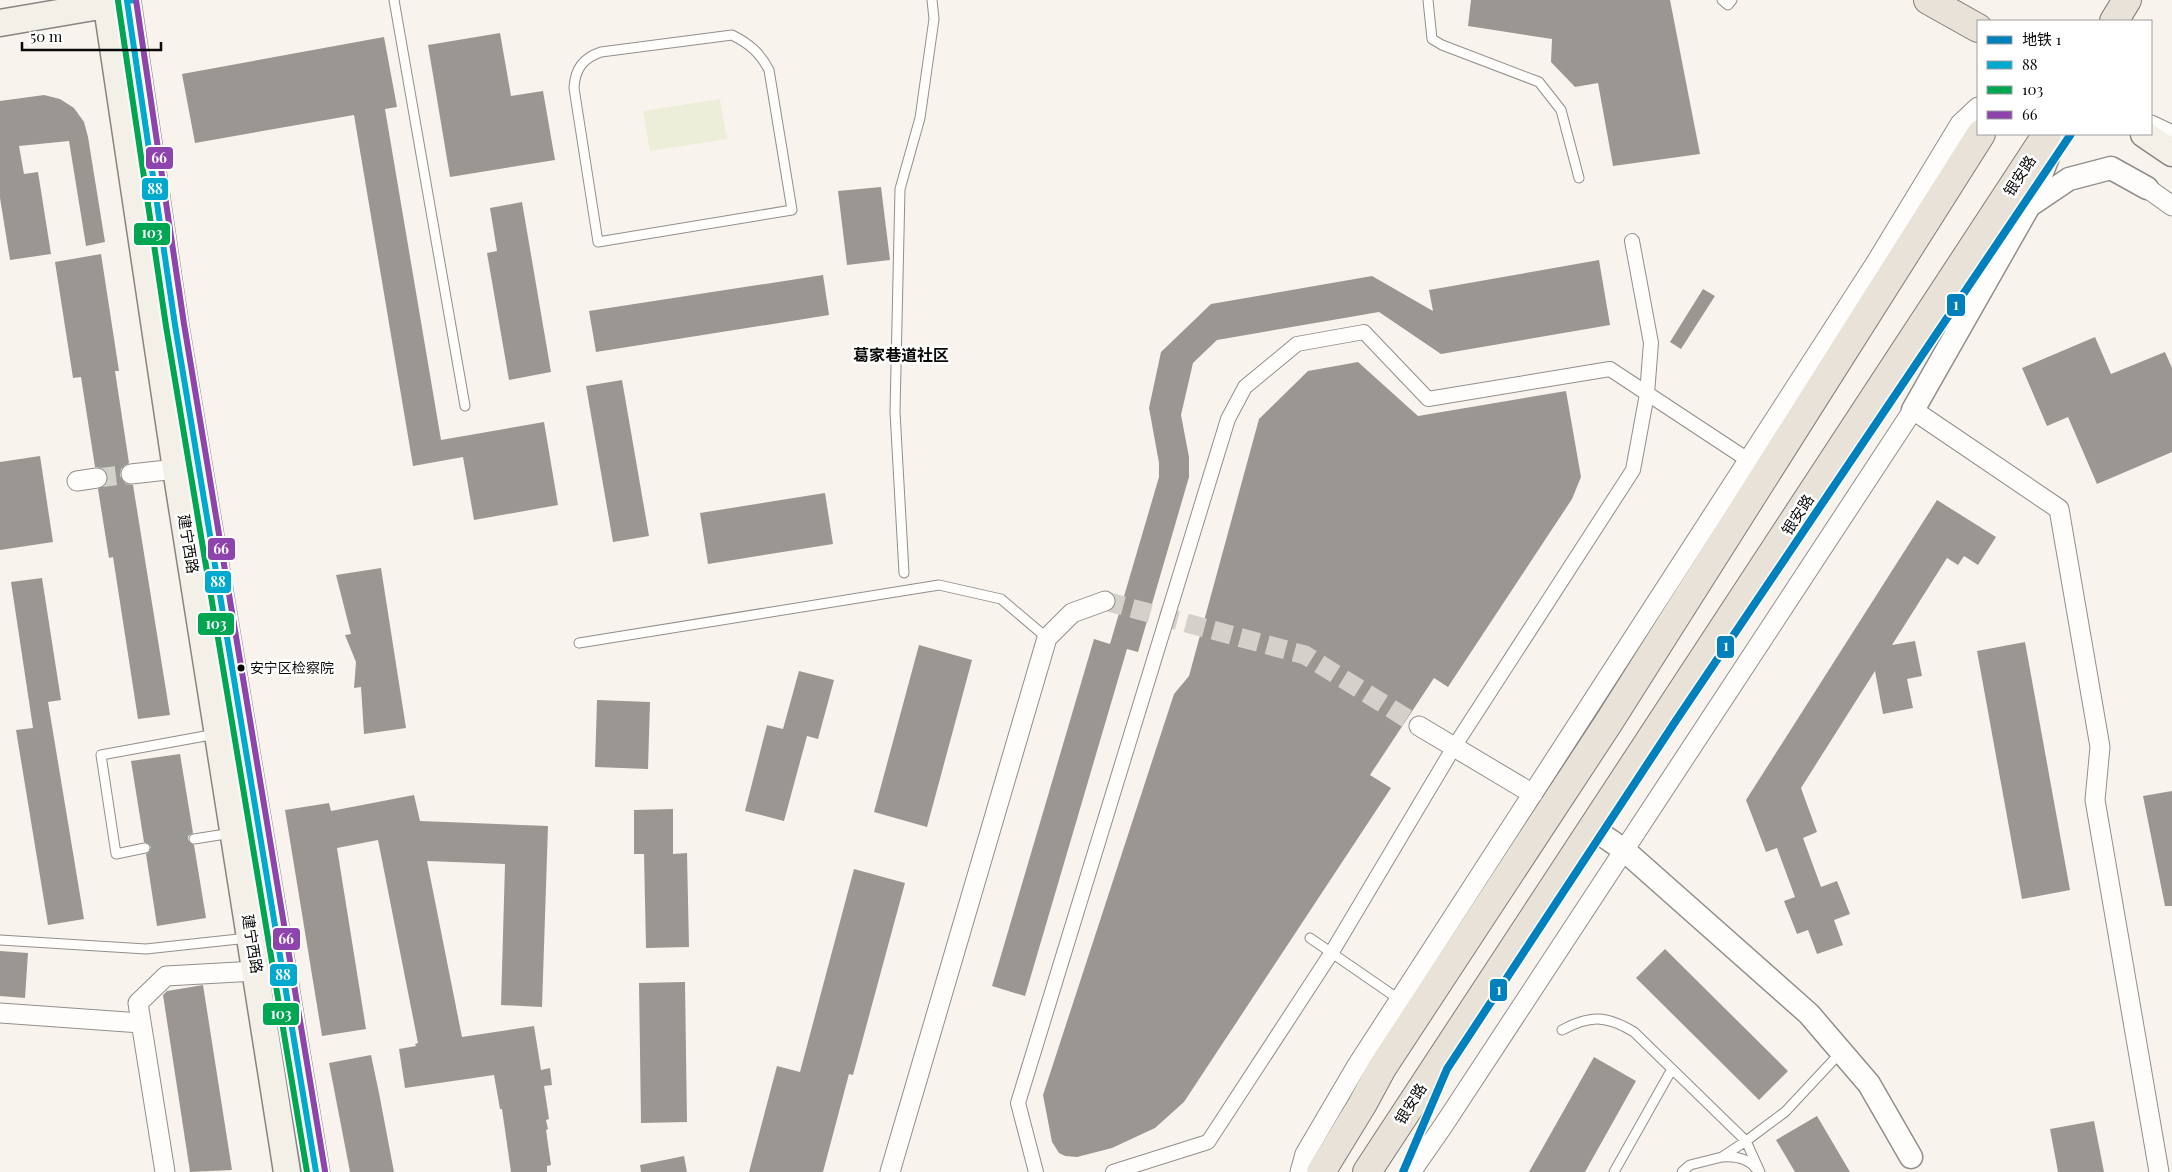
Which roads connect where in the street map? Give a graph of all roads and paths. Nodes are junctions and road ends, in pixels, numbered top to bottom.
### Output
1 (394, 0) edge
2 (932, 0) edge
3 (1428, 0) edge
4 (1722, 0) edge
5 (1732, 0) edge
6 (1928, 0) edge
7 (2104, 0) edge
8 (2127, 0) edge
9 (121, 1) edge
10 (2097, 20) edge
11 (2115, 20) edge
12 (0, 23) edge
13 (1977, 27) edge
14 (732, 35) joint
15 (1977, 108) edge
16 (2152, 125) edge
17 (1980, 135) edge
18 (2046, 135) edge
19 (2057, 135) edge
20 (2145, 135) edge
21 (2172, 135) edge
22 (2172, 153) edge
23 (1579, 178) dead end
24 (2147, 188) joint
25 (2029, 206) junction
26 (2172, 206) edge
27 (1632, 241) dead end
28 (1648, 394) junction
29 (465, 406) dead end
30 (1913, 410) junction
31 (1748, 460) junction
32 (176, 469) junction
33 (131, 474) tunnel mouth
34 (97, 478) tunnel mouth
35 (77, 481) dead end
36 (904, 573) dead end
37 (1105, 601) tunnel mouth
38 (1047, 638) junction
39 (579, 644) dead end
40 (1419, 726) tunnel mouth
41 (219, 734) junction
42 (1454, 747) junction
43 (1532, 794) junction
44 (1592, 828) junction
45 (234, 832) junction
46 (194, 839) dead end
47 (145, 848) dead end
48 (1624, 850) junction
49 (251, 937) junction
50 (1310, 938) dead end
51 (0, 940) edge
52 (1332, 952) junction
53 (256, 971) junction
54 (1400, 1000) junction
55 (0, 1013) edge
56 (142, 1023) junction
57 (1562, 1030) dead end
58 (1842, 1052) junction
59 (1672, 1069) junction
60 (1746, 1141) junction
61 (1722, 1157) junction
62 (1910, 1157) dead end
63 (165, 1172) edge
64 (287, 1172) edge
65 (316, 1172) edge
66 (890, 1172) edge
67 (1036, 1172) edge
68 (1113, 1172) edge
69 (1300, 1172) edge
70 (1321, 1172) edge
71 (1368, 1172) edge
72 (1410, 1172) edge
73 (1614, 1172) edge
74 (1682, 1172) edge
75 (1759, 1172) edge
76 (2159, 1172) edge

1 - 29 lane
2 - 36 lane
3 - 23 lane
4 - 5 lane
6 - 13 main road
7 - 10 main road
8 - 11 main road
9 - 12 main road
9 - 32 main road, 建宁西路
9 - 65 main road, 建宁西路
14 - 14 lane
15 - 31 street
16 - 21 street
17 - 70 main road
18 - 44 main road, 银安路
19 - 25 street
20 - 22 main road
24 - 25 street
24 - 26 street
25 - 30 street
27 - 28 street
28 - 31 street
28 - 42 street
28 - 67 street
30 - 48 street
30 - 76 street
31 - 43 street
32 - 33 street
32 - 41 main road, 建宁西路
34 - 35 street
37 - 38 street
38 - 39 lane
38 - 66 street
40 - 42 street
41 - 45 main road, 建宁西路
41 - 47 lane
42 - 43 street
42 - 52 street
43 - 54 street
44 - 48 street
44 - 71 main road, 银安路
45 - 46 lane
45 - 49 main road, 建宁西路
48 - 58 street
48 - 72 street
49 - 51 lane
49 - 53 main road, 建宁西路
50 - 52 lane
52 - 54 lane
52 - 68 street
53 - 56 street
53 - 64 main road, 建宁西路
54 - 69 street
55 - 56 street
56 - 63 street
57 - 59 lane
58 - 60 lane
58 - 62 street
59 - 60 lane
59 - 73 lane
60 - 61 lane
60 - 75 lane
61 - 74 lane
61 - 75 lane

